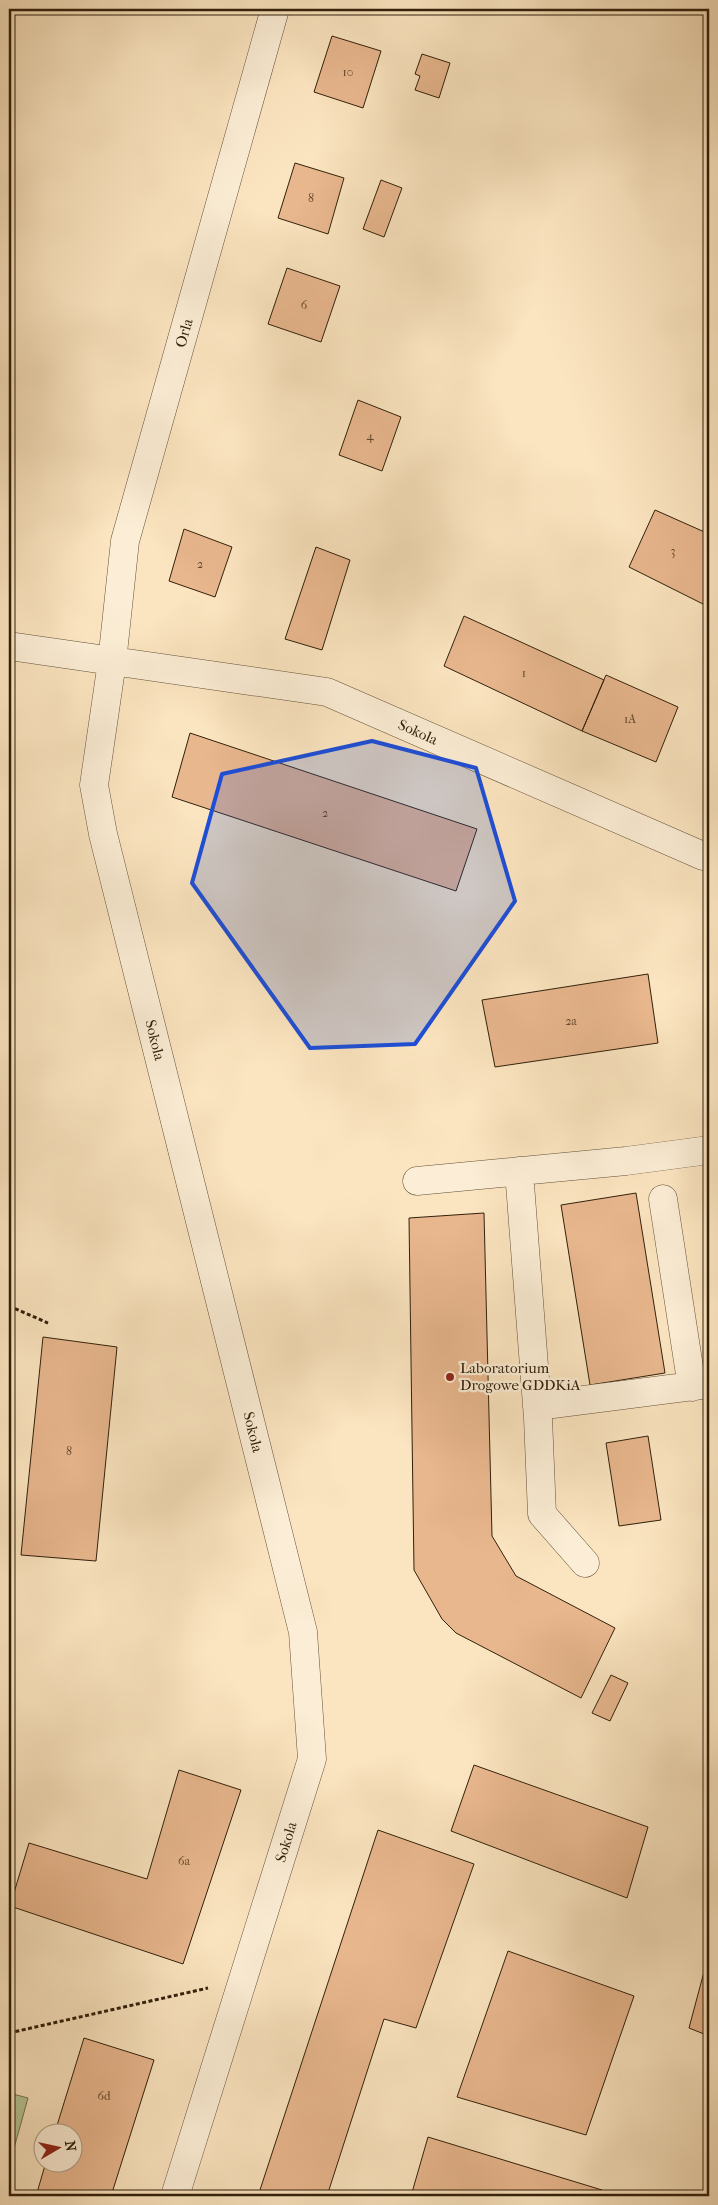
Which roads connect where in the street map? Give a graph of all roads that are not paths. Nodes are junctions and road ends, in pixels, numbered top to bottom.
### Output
1 (275, 9) edge
2 (9, 646) edge
3 (112, 662) junction
4 (709, 857) edge
5 (709, 1150) edge
6 (519, 1171) junction
7 (417, 1181) dead end
8 (663, 1198) dead end
9 (701, 1386) edge
10 (537, 1406) junction
11 (584, 1563) dead end
12 (175, 2196) edge

1 - 3 street, Orla
2 - 3 street, Sokola
3 - 4 street, Sokola
3 - 12 street, Sokola
5 - 6 street
6 - 7 street
6 - 10 street
8 - 9 street
9 - 10 street
10 - 11 street

